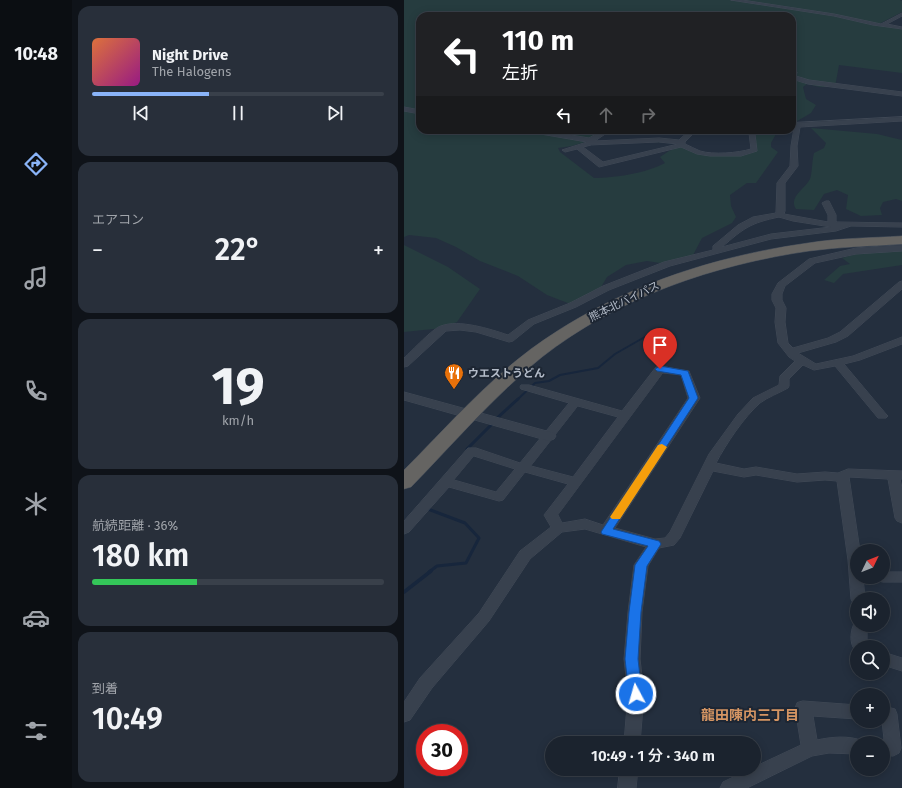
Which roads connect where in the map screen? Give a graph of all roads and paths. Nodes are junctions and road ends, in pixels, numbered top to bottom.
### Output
1 (733, 0) edge
2 (902, 14) edge
3 (882, 25) junction
4 (902, 28) edge
5 (796, 78) edge
6 (902, 94) edge
7 (404, 109) edge
8 (416, 111) edge
9 (902, 119) edge
10 (796, 125) edge
11 (552, 134) edge
12 (602, 134) edge
13 (690, 134) edge
14 (752, 134) edge
15 (796, 134) edge
16 (592, 141) junction
17 (681, 144) junction
18 (578, 147) junction
19 (565, 150) dead end
20 (826, 203) dead end
21 (779, 215) junction
22 (832, 225) junction
23 (848, 225) junction
24 (902, 225) edge
25 (902, 234) edge
26 (902, 240) edge
27 (902, 248) edge
28 (710, 253) junction
29 (902, 284) edge
30 (902, 340) edge
31 (791, 352) junction
32 (801, 361) junction
33 (838, 363) junction
34 (404, 364) edge
35 (526, 387) dead end
36 (404, 396) edge
37 (576, 401) junction
38 (464, 412) junction
39 (626, 416) junction
40 (882, 416) dead end
41 (549, 436) junction
42 (710, 466) junction
43 (524, 468) junction
44 (898, 475) edge
45 (407, 476) edge
46 (843, 478) junction
47 (446, 482) junction
48 (577, 482) junction
49 (902, 518) edge
50 (558, 528) junction
51 (404, 529) edge
52 (606, 532) junction
53 (655, 544) junction
54 (852, 544) edge
55 (890, 577) edge
56 (902, 577) edge
57 (890, 661) edge
58 (902, 666) edge
59 (850, 711) edge
60 (404, 715) edge
61 (890, 722) edge
62 (633, 736) edge
63 (850, 746) edge
64 (810, 748) junction
65 (890, 748) edge
66 (628, 776) edge
67 (627, 788) edge
68 (729, 788) edge

1 - 3 street
2 - 3 street
3 - 4 street
5 - 6 street
7 - 8 street
9 - 10 street
11 - 16 street
12 - 16 street
13 - 17 street
14 - 17 street
15 - 21 street
16 - 17 street
16 - 18 street
17 - 18 street
18 - 19 street
20 - 22 street
21 - 22 street
21 - 28 street
22 - 23 street
23 - 24 street
23 - 28 street
25 - 38 highway, 熊本北バイパス
26 - 38 highway, 熊本北バイパス
27 - 31 street
28 - 34 street
29 - 31 street
30 - 33 street
31 - 32 street
32 - 33 street
32 - 42 street
33 - 40 street
35 - 37 street
36 - 38 street
37 - 39 street
37 - 41 street
38 - 41 street
38 - 45 highway, 熊本北バイパス
39 - 48 street
39 - 52 street
41 - 43 street
42 - 46 street
42 - 53 street
43 - 47 street
43 - 47 street
43 - 48 street
44 - 46 street
44 - 49 street
46 - 54 street
47 - 51 street
48 - 50 street
50 - 52 street
50 - 60 street
52 - 53 street
53 - 62 street
55 - 56 street
57 - 58 street
59 - 64 street
61 - 65 street
63 - 64 street
64 - 68 street
66 - 67 street

